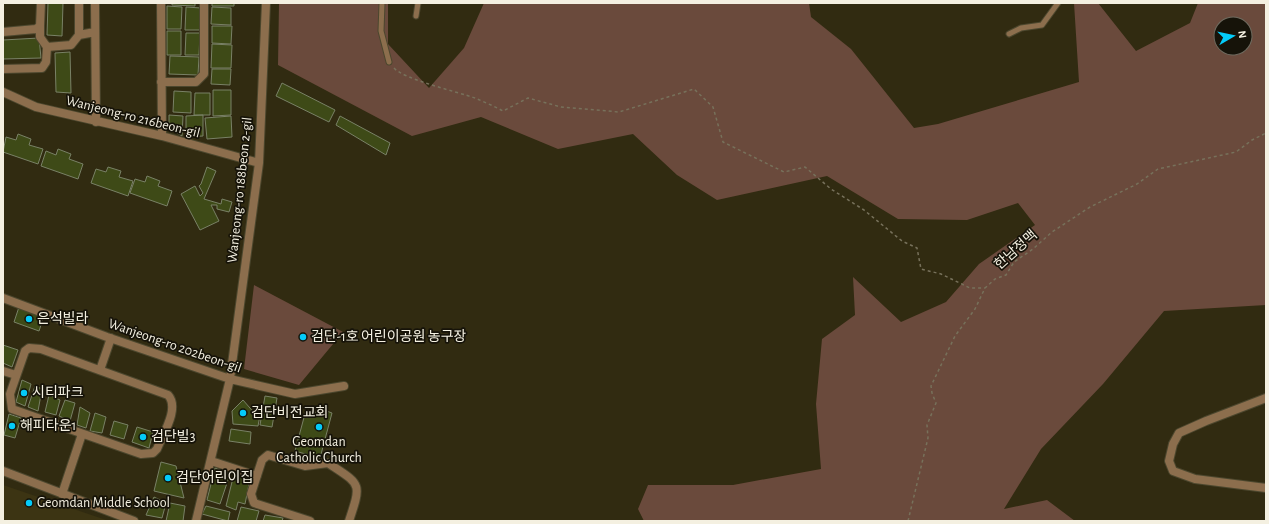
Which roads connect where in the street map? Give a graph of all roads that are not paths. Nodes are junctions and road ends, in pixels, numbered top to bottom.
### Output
1 (41, 3) edge
2 (79, 3) edge
3 (95, 3) edge
4 (161, 3) edge
5 (204, 3) edge
6 (266, 3) edge
7 (382, 3) edge
8 (418, 3) edge
9 (1058, 3) edge
10 (416, 16) dead end
11 (40, 26) junction
12 (3, 32) edge
13 (95, 32) junction
14 (1009, 34) dead end
15 (79, 35) junction
16 (47, 47) junction
17 (388, 62) road end
18 (3, 69) edge
19 (161, 82) junction
20 (3, 92) edge
21 (96, 122) junction
22 (162, 136) junction
23 (259, 163) junction
24 (3, 298) edge
25 (111, 338) junction
26 (100, 370) junction
27 (3, 371) edge
28 (16, 375) junction
29 (230, 379) junction
30 (344, 386) dead end
31 (1266, 398) edge
32 (82, 434) junction
33 (211, 461) junction
34 (3, 472) edge
35 (257, 476) junction
36 (1266, 488) edge
37 (62, 494) junction
38 (134, 521) edge
39 (196, 521) edge
40 (310, 521) edge
41 (349, 521) edge

1 - 11 street
2 - 15 street
3 - 13 street
4 - 19 street
5 - 19 street
6 - 23 street, Wanjeong-ro 188beon 2-gil
7 - 17 lane
8 - 10 lane
9 - 14 lane
11 - 12 street
11 - 16 street
13 - 15 street
13 - 21 street
15 - 16 street
16 - 18 street
19 - 22 street
20 - 21 street, Wanjeong-ro 216beon-gil
21 - 22 street, Wanjeong-ro 216beon-gil
22 - 23 street, Wanjeong-ro 216beon-gil
23 - 29 street, Wanjeong-ro 188beon 2-gil
24 - 25 street, Wanjeong-ro 202beon-gil
25 - 26 street
25 - 29 street, Wanjeong-ro 202beon-gil
26 - 28 street
26 - 32 street
27 - 28 street
28 - 32 street
29 - 30 street, Wanjeong-ro 202beon-gil
29 - 33 street, Wanjeong-ro 188beon 2-gil
31 - 36 street
32 - 37 street
33 - 35 street
33 - 39 street, Wanjeong-ro 188beon 2-gil
34 - 37 street
35 - 40 street
35 - 41 street
37 - 38 street

